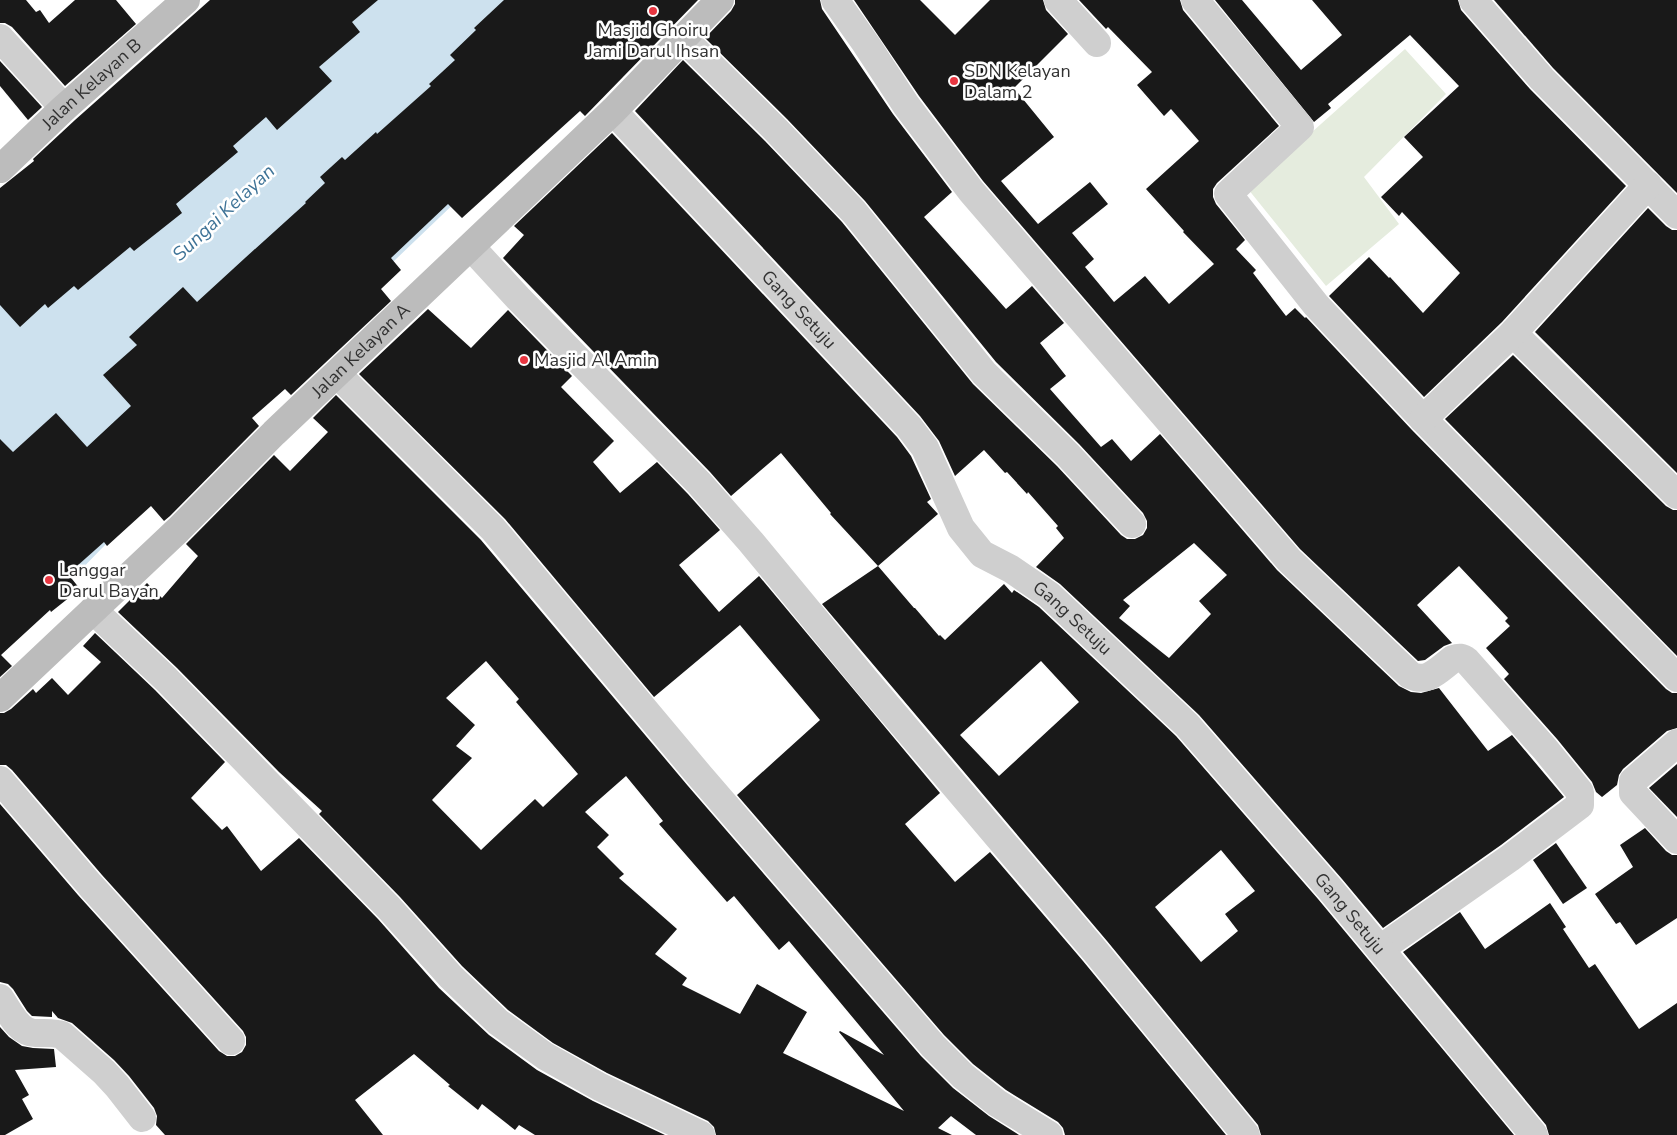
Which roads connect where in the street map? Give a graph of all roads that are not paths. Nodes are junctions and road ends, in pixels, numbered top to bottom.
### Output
1 (186, 0) edge
2 (720, 0) edge
3 (835, 0) edge
4 (1058, 0) edge
5 (1195, 0) edge
6 (1473, 0) edge
7 (0, 38) edge
8 (684, 38) junction
9 (1097, 43) dead end
10 (64, 108) junction
11 (613, 111) junction
12 (0, 169) edge
13 (1648, 185) junction
14 (1677, 215) edge
15 (471, 247) junction
16 (1513, 332) junction
17 (337, 374) junction
18 (1424, 418) junction
19 (1677, 495) edge
20 (1132, 524) dead end
21 (93, 610) junction
22 (1677, 678) edge
23 (0, 698) edge
24 (1677, 744) edge
25 (0, 780) edge
26 (1677, 840) edge
27 (1380, 949) junction
28 (0, 998) edge
29 (231, 1041) dead end
30 (142, 1118) dead end
31 (701, 1135) edge
32 (1049, 1135) edge
33 (1246, 1135) edge
34 (1534, 1135) edge

1 - 10 street, Jalan Kelayan B
2 - 8 street, Jalan Kelayan A
3 - 27 street
4 - 9 street
5 - 18 street
6 - 13 street
7 - 10 street
8 - 11 street, Jalan Kelayan A
8 - 20 street
10 - 12 street, Jalan Kelayan B
11 - 15 street, Jalan Kelayan A
11 - 27 street, Gang Setuju
13 - 14 street
13 - 16 street
15 - 17 street, Jalan Kelayan A
15 - 33 street
16 - 18 street
16 - 19 street
17 - 21 street, Jalan Kelayan A
17 - 32 street
18 - 22 street
21 - 23 street, Jalan Kelayan A
21 - 31 street
24 - 26 street
25 - 29 street
27 - 34 street, Gang Setuju
28 - 30 street

